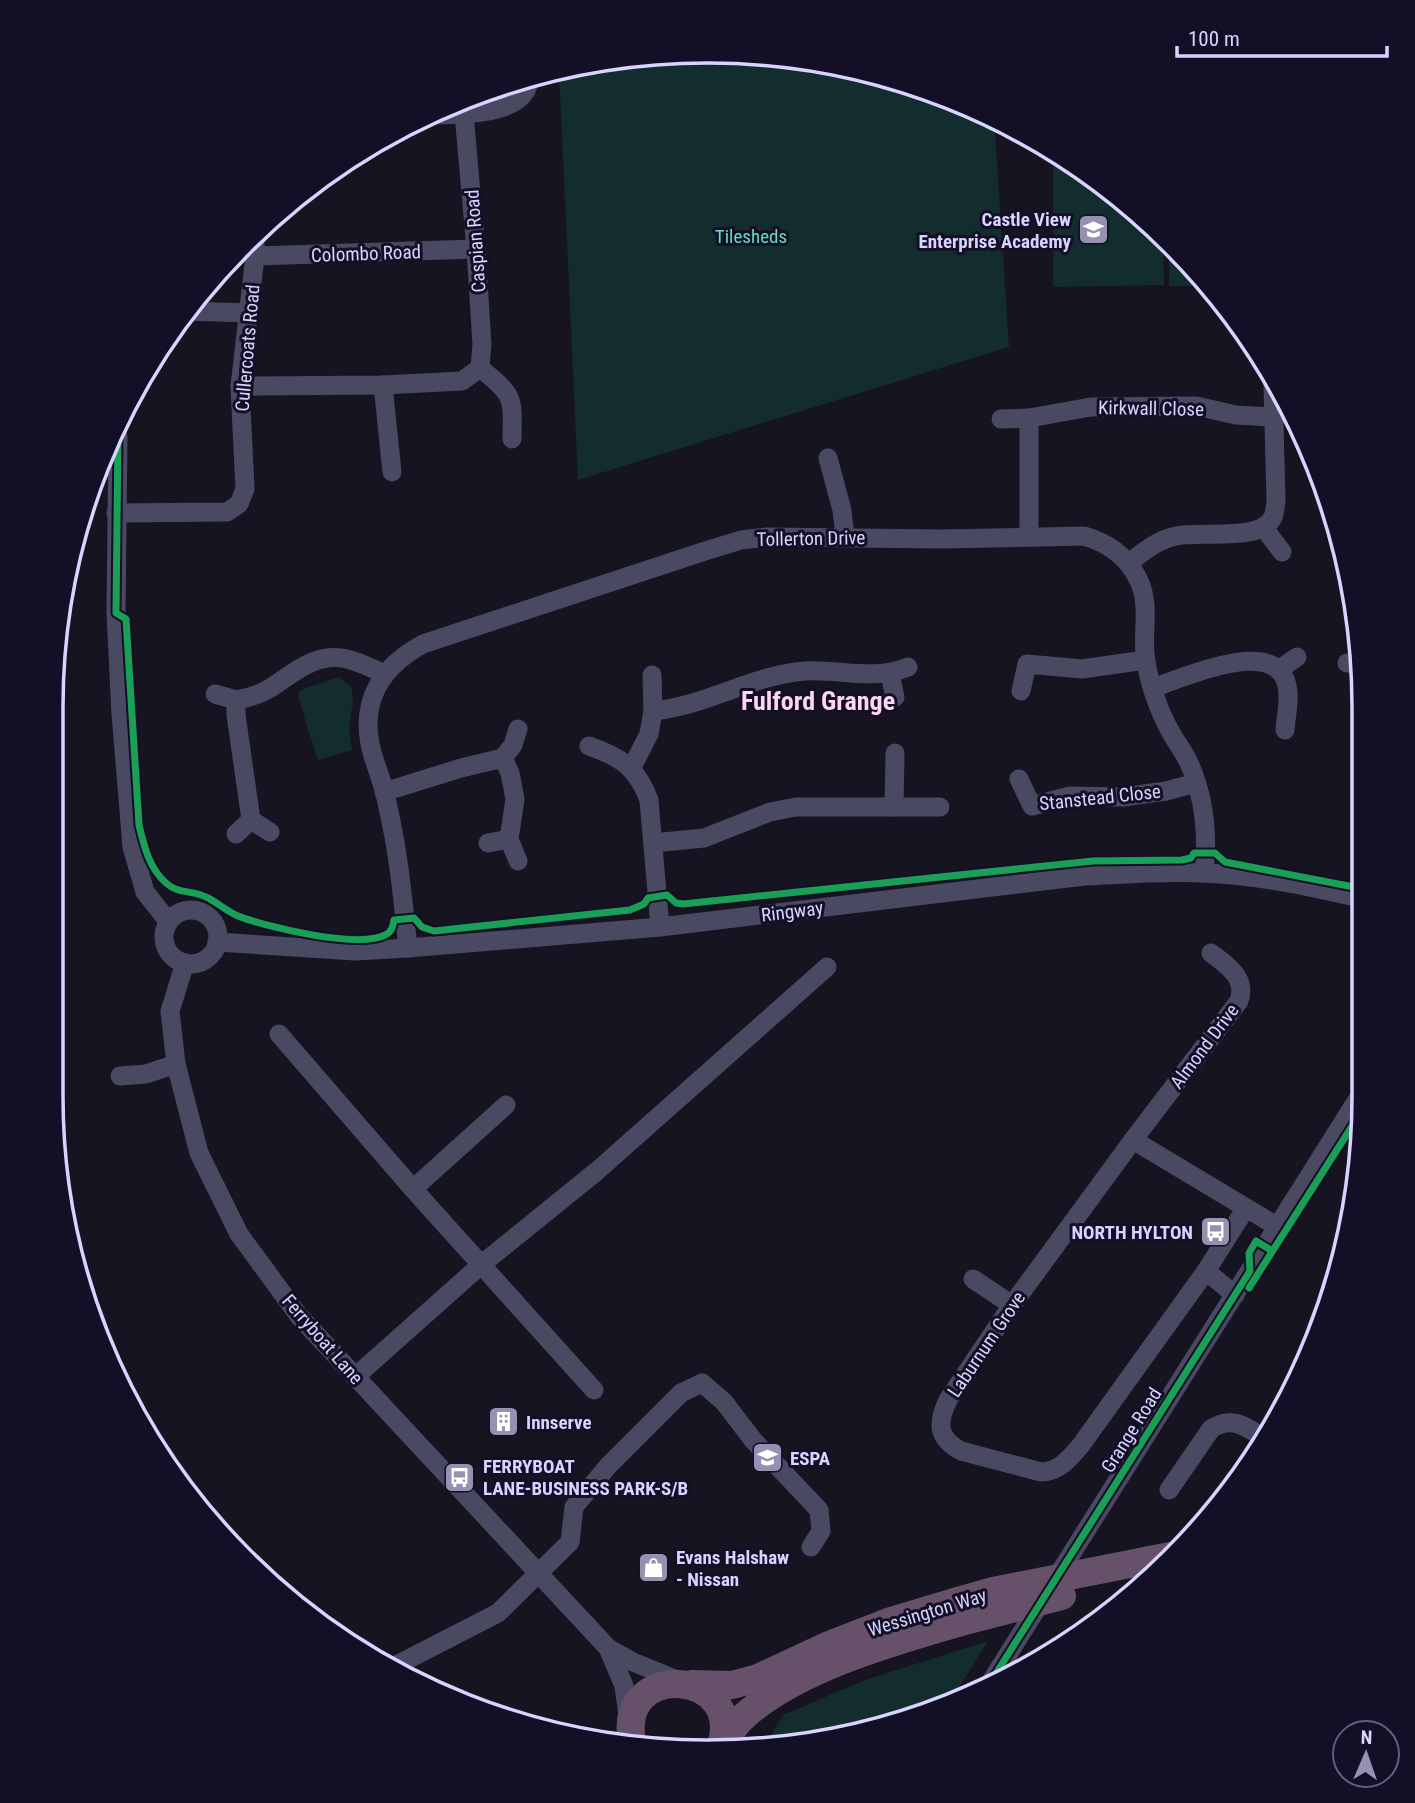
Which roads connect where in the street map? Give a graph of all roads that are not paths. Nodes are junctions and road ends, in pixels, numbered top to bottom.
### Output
1 (526, 89) edge
2 (456, 114) edge
3 (464, 114) junction
4 (255, 249) edge
5 (476, 249) junction
6 (255, 256) junction
7 (199, 311) edge
8 (249, 313) junction
9 (480, 368) junction
10 (383, 385) junction
11 (240, 386) junction
12 (1273, 397) edge
13 (1272, 417) junction
14 (1030, 418) junction
15 (1001, 419) dead end
16 (512, 439) dead end
17 (118, 448) edge
18 (828, 458) dead end
19 (392, 472) dead end
20 (116, 513) junction
21 (1264, 528) junction
22 (845, 537) junction
23 (1029, 537) junction
24 (1282, 552) dead end
25 (1129, 563) junction
26 (1297, 657) dead end
27 (1145, 660) junction
28 (1280, 670) junction
29 (384, 674) junction
30 (652, 675) dead end
31 (1153, 688) junction
32 (1020, 691) dead end
33 (215, 694) dead end
34 (895, 697) dead end
35 (236, 700) junction
36 (653, 711) junction
37 (518, 729) dead end
38 (1284, 730) dead end
39 (589, 746) dead end
40 (895, 753) dead end
41 (503, 758) junction
42 (631, 769) junction
43 (1019, 779) dead end
44 (1196, 783) junction
45 (384, 792) junction
46 (894, 807) junction
47 (940, 807) dead end
48 (251, 820) junction
49 (270, 832) dead end
50 (236, 834) dead end
51 (509, 839) junction
52 (488, 843) dead end
53 (653, 843) junction
54 (518, 861) dead end
55 (1204, 873) junction
56 (1352, 896) edge
57 (168, 921) junction
58 (660, 927) junction
59 (217, 942) junction
60 (408, 948) junction
61 (1211, 953) dead end
62 (185, 963) junction
63 (827, 967) dead end
64 (279, 1034) dead end
65 (176, 1065) junction
66 (120, 1076) dead end
67 (506, 1105) dead end
68 (1352, 1109) edge
69 (1133, 1140) junction
70 (412, 1189) junction
71 (1246, 1209) junction
72 (1278, 1227) junction
73 (482, 1264) junction
74 (1206, 1271) junction
75 (972, 1279) dead end
76 (1235, 1295) junction
77 (1012, 1305) junction
78 (355, 1377) junction
79 (594, 1390) dead end
80 (1256, 1433) edge
81 (1169, 1490) dead end
82 (811, 1547) dead end
83 (1154, 1559) edge
84 (537, 1572) junction
85 (1129, 1582) edge
86 (959, 1612) junction
87 (608, 1648) junction
88 (402, 1663) edge
89 (998, 1671) edge
90 (687, 1683) junction
91 (628, 1735) edge
92 (722, 1740) edge
93 (727, 1740) edge

1 - 3 street
2 - 3 street
3 - 5 street, Caspian Road
4 - 6 street, Cullercoats Road
5 - 6 street, Colombo Road
5 - 9 street, Caspian Road
6 - 8 street, Cullercoats Road
7 - 8 street
8 - 11 street, Cullercoats Road
9 - 10 street
9 - 16 street
10 - 11 street
10 - 19 street
11 - 20 street, Cullercoats Road
12 - 13 street
13 - 14 street, Kirkwall Close
13 - 21 street
14 - 15 street, Kirkwall Close
14 - 23 street
17 - 20 street
18 - 22 street
20 - 57 street
21 - 24 street
21 - 25 street
22 - 23 street, Tollerton Drive
22 - 29 street, Tollerton Drive
23 - 25 street, Tollerton Drive
25 - 27 street, Tollerton Drive
26 - 28 street
27 - 31 street, Tollerton Drive
27 - 32 street
28 - 31 street
28 - 38 street
29 - 35 street
29 - 45 street, Tollerton Drive
30 - 36 street
31 - 44 street, Tollerton Drive
33 - 35 street
34 - 36 street
35 - 48 street
36 - 42 street
37 - 41 street
39 - 42 street
40 - 46 street
41 - 45 street
41 - 51 street
42 - 53 street
43 - 44 street, Stanstead Close
44 - 55 street, Tollerton Drive
45 - 60 street, Tollerton Drive
46 - 47 street
46 - 53 street
48 - 49 street
48 - 50 street
51 - 52 street
51 - 54 street
53 - 58 street
55 - 56 street, Ringway
55 - 58 street, Ringway
57 - 59 street
57 - 62 street
58 - 60 street, Ringway
59 - 60 street, Ringway
59 - 62 street
61 - 69 street, Almond Drive
62 - 65 street, Ferryboat Lane
63 - 73 street
64 - 70 street
65 - 66 street
65 - 78 street, Ferryboat Lane
67 - 70 street
68 - 72 street, Grange Road
69 - 71 street
69 - 77 street, Laburnum Grove
70 - 73 street
71 - 72 street
71 - 74 street, Laburnum Grove
72 - 76 street, Grange Road
73 - 78 street
73 - 79 street
74 - 76 street
74 - 77 street, Laburnum Grove
75 - 77 street
76 - 89 street, Grange Road
78 - 84 street, Ferryboat Lane
80 - 81 street
82 - 84 street
83 - 86 highway, Wessington Way, bridge
84 - 87 street, Ferryboat Lane
84 - 88 street
85 - 86 highway, Wessington Way, bridge
86 - 90 highway, Wessington Way
86 - 93 highway, Wessington Way
87 - 90 street, Ferryboat Lane
87 - 91 street, Ferryboat Lane
90 - 91 highway, Wessington Way
90 - 92 highway, Wessington Way

